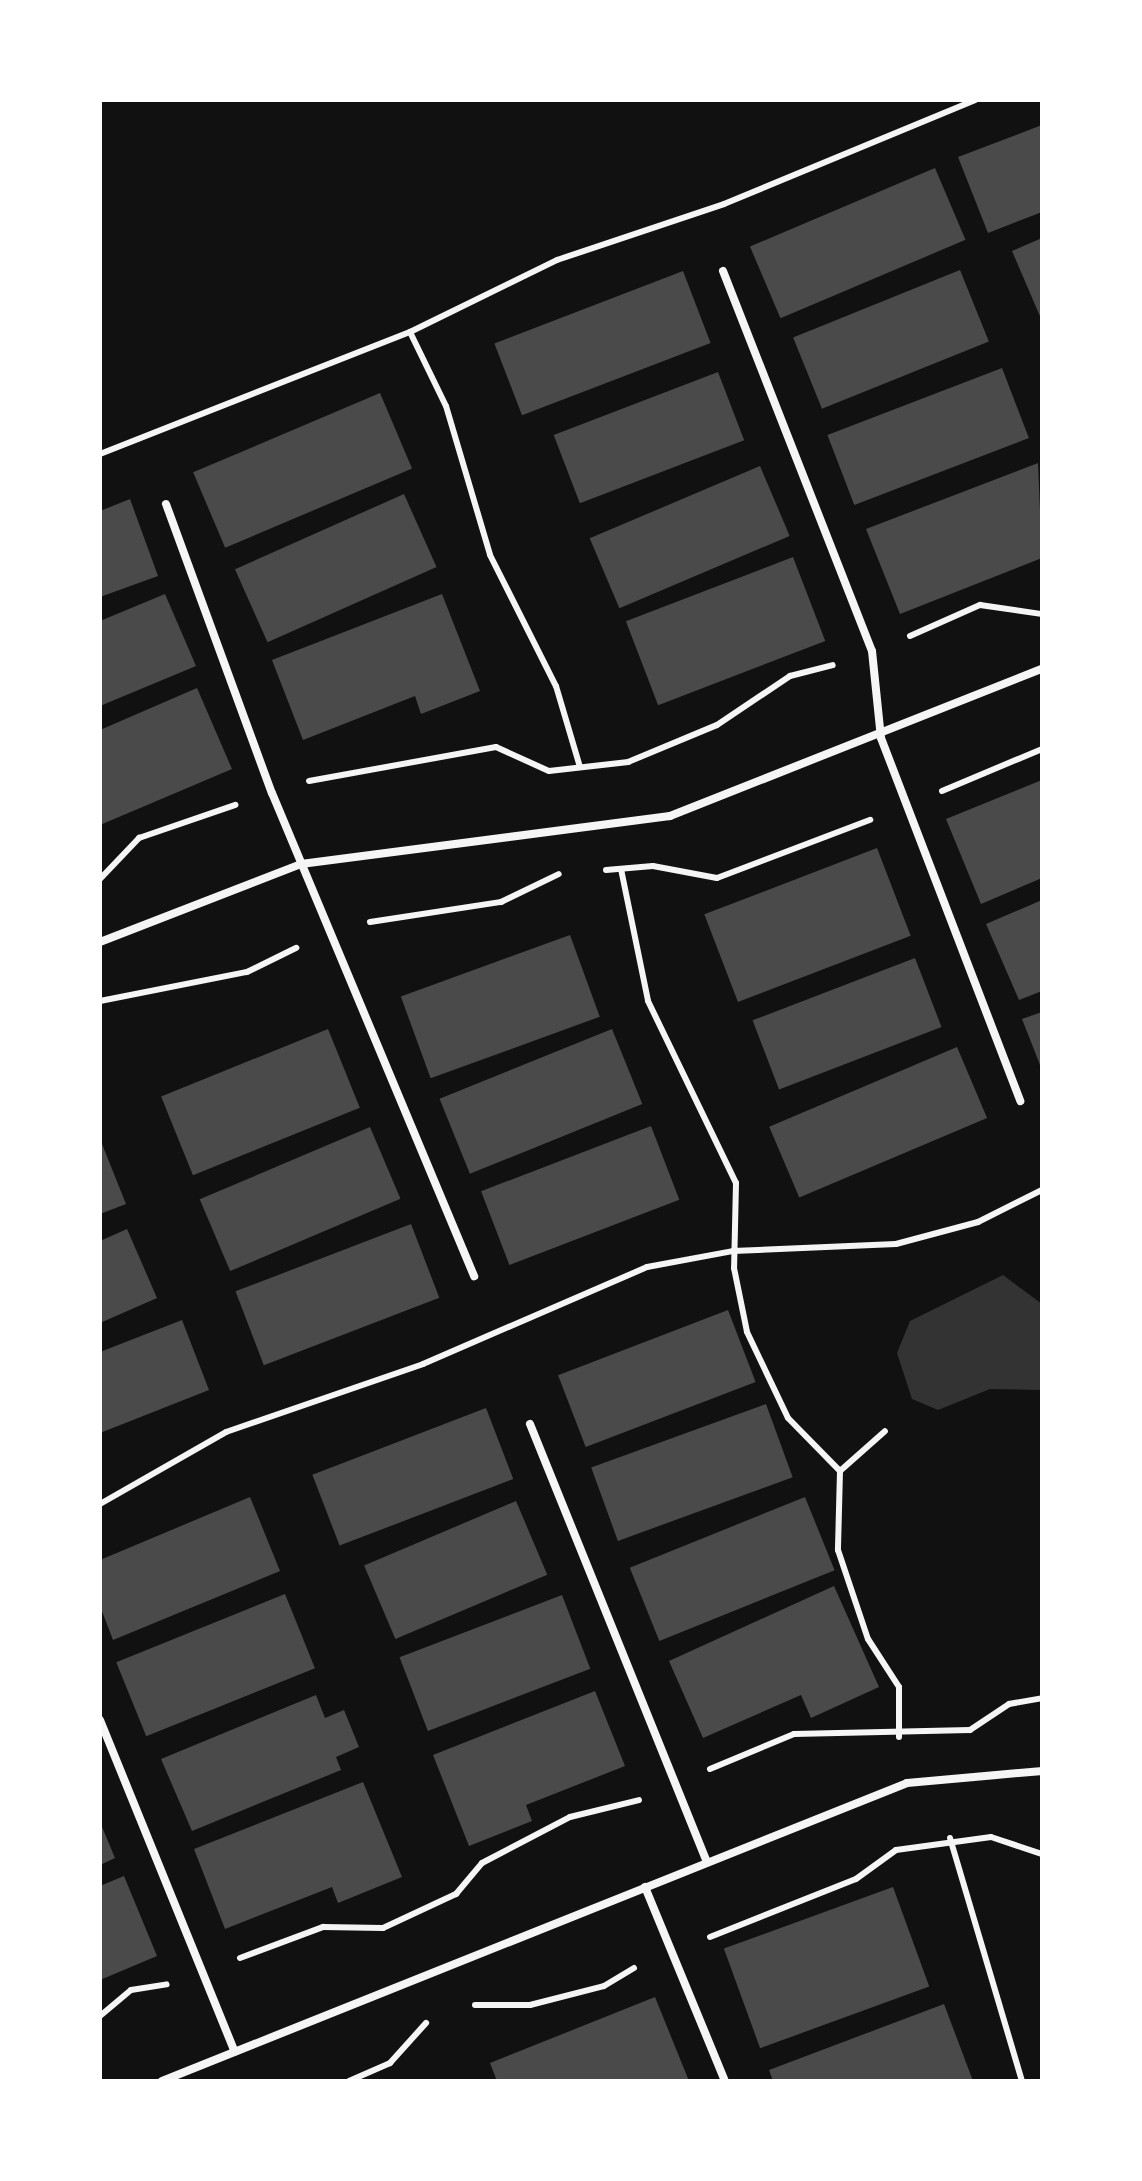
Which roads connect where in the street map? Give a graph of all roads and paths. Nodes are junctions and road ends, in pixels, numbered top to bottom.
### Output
1 (975, 100) edge
2 (723, 271) dead end
3 (410, 332) junction
4 (100, 454) edge
5 (166, 504) dead end
6 (1042, 614) edge
7 (872, 651) junction
8 (1042, 669) edge
9 (881, 738) junction
10 (1042, 749) edge
11 (580, 767) junction
12 (272, 793) junction
13 (905, 806) junction
14 (301, 864) junction
15 (621, 868) junction
16 (589, 872) dead end
17 (573, 873) dead end
18 (100, 879) edge
19 (330, 936) junction
20 (100, 942) edge
21 (100, 1001) edge
22 (1020, 1101) dead end
23 (1042, 1190) edge
24 (733, 1251) junction
25 (474, 1276) dead end
26 (530, 1424) dead end
27 (885, 1432) dead end
28 (840, 1471) junction
29 (100, 1504) edge
30 (1042, 1698) edge
31 (100, 1720) edge
32 (899, 1737) junction
33 (1042, 1770) edge
34 (675, 1784) junction
35 (950, 1838) dead end
36 (707, 1862) junction
37 (645, 1888) junction
38 (202, 1972) junction
39 (100, 2016) edge
40 (235, 2052) junction
41 (183, 2077) edge
42 (162, 2081) edge
43 (725, 2081) edge
44 (1022, 2081) edge

1 - 3 path
2 - 7 lane
3 - 4 path
3 - 11 path
5 - 12 lane
6 - 7 path
7 - 9 lane
7 - 11 path
8 - 9 lane
9 - 13 lane
9 - 14 lane
10 - 13 path
11 - 12 path
12 - 14 lane
12 - 18 path
13 - 15 path
13 - 22 lane
14 - 19 lane
14 - 20 lane
15 - 16 path
15 - 24 path
17 - 19 path
19 - 21 path
19 - 25 lane
23 - 24 path
24 - 28 path
24 - 29 path
26 - 34 lane
27 - 28 path
28 - 32 path
30 - 32 path
31 - 38 lane
32 - 34 path
33 - 36 lane
34 - 36 lane
34 - 38 path
35 - 44 path
36 - 37 lane
37 - 40 lane
37 - 43 lane
38 - 39 path
38 - 40 lane
40 - 41 lane
41 - 42 lane

